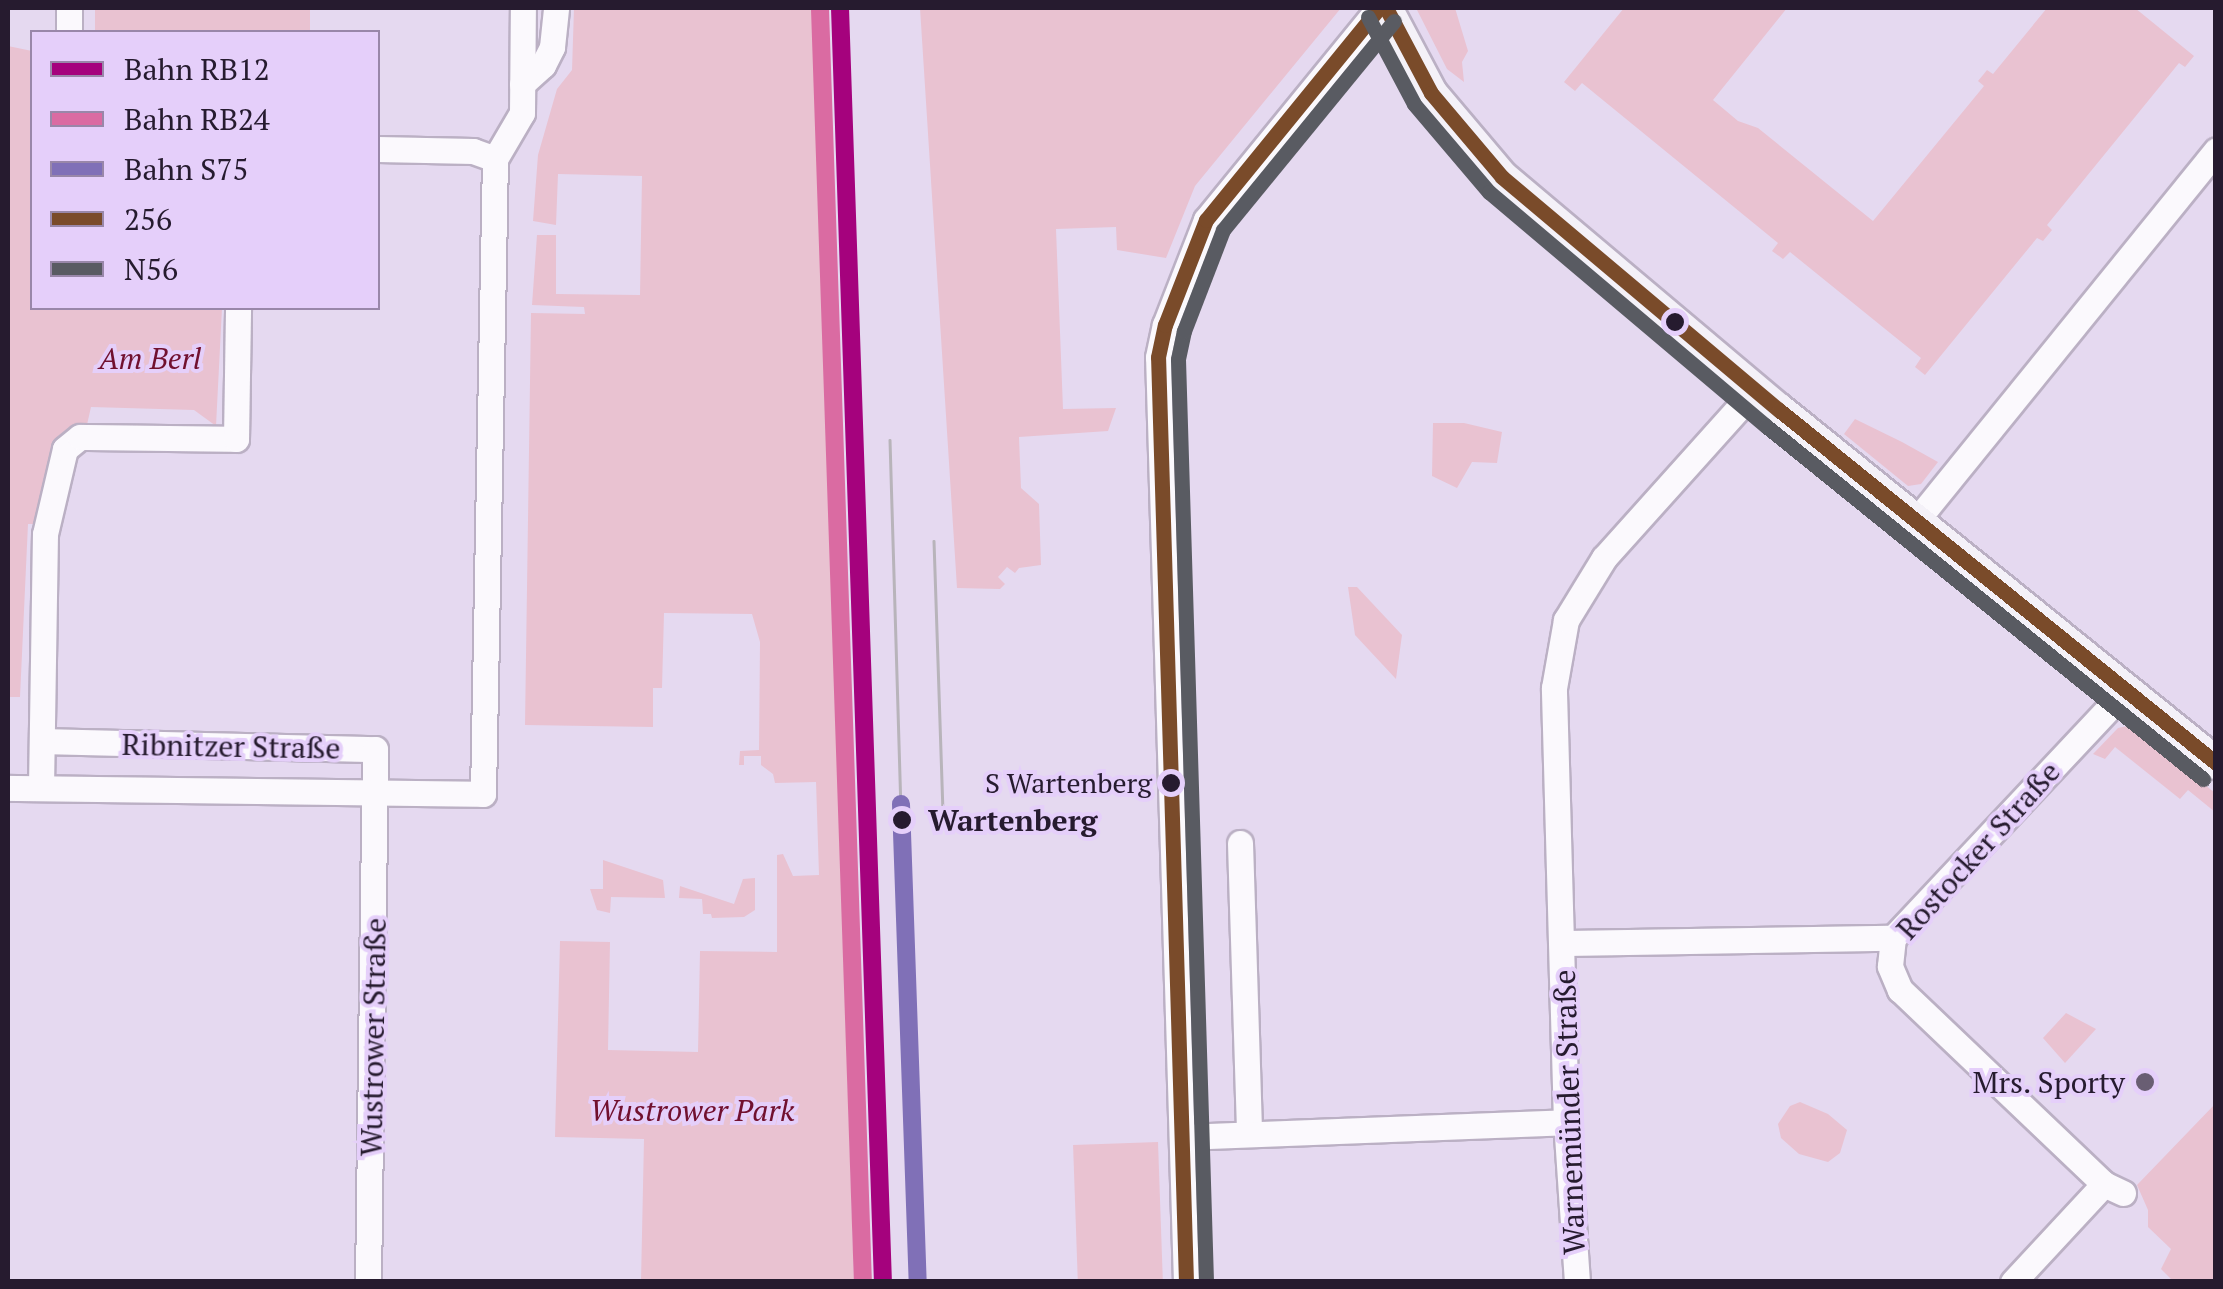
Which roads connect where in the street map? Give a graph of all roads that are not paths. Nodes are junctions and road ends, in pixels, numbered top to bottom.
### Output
1 (523, 8) edge
2 (556, 8) edge
3 (1379, 8) edge
4 (1386, 8) edge
5 (522, 84) junction
6 (380, 149) edge
7 (2216, 150) edge
8 (496, 158) junction
9 (238, 310) edge
10 (1755, 390) junction
11 (1916, 521) junction
12 (2126, 691) junction
13 (43, 741) junction
14 (2216, 763) edge
15 (8, 788) edge
16 (41, 788) junction
17 (378, 793) junction
18 (1240, 843) dead end
19 (1893, 938) junction
20 (1562, 943) junction
21 (1566, 1122) junction
22 (1249, 1133) junction
23 (1182, 1137) junction
24 (368, 1282) edge
25 (1186, 1282) edge
26 (1577, 1282) edge
27 (2014, 1282) edge

1 - 5 street
2 - 5 street
3 - 23 street
4 - 10 main road
5 - 8 street
6 - 8 street
7 - 11 street
8 - 17 street, Ribnitzer Straße
9 - 13 street
10 - 11 main road
10 - 20 street, Warnemünder Straße
11 - 12 main road
12 - 14 main road
12 - 19 street, Rostocker Straße
13 - 16 street
13 - 17 street, Ribnitzer Straße
15 - 16 street, Ribnitzer Straße
16 - 17 street, Ribnitzer Straße
17 - 24 street, Wustrower Straße
18 - 22 street
19 - 20 street, Warnemünder Straße
19 - 27 street, Rostocker Straße
20 - 21 street, Warnemünder Straße
21 - 22 street
21 - 26 street, Warnemünder Straße
22 - 23 street
23 - 25 street

